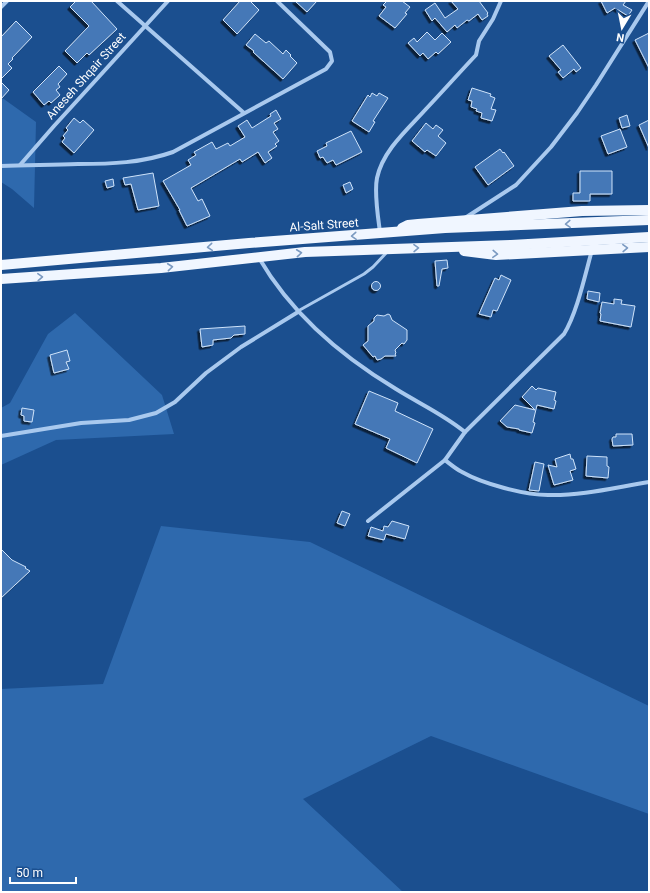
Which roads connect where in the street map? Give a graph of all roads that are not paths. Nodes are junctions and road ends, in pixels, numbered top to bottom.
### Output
1 (7, 1) edge
2 (117, 1) edge
3 (168, 1) edge
4 (277, 1) edge
5 (501, 1) edge
6 (649, 1) edge
7 (1, 7) edge
8 (145, 26) junction
9 (244, 113) junction
10 (20, 165) junction
11 (1, 166) edge
12 (649, 210) edge
13 (462, 220) junction
14 (649, 220) edge
15 (393, 233) junction
16 (380, 234) junction
17 (649, 237) edge
18 (442, 247) junction
19 (649, 247) edge
20 (390, 248) junction
21 (592, 250) junction
22 (258, 258) junction
23 (1, 265) edge
24 (1, 279) edge
25 (298, 312) junction
26 (465, 432) junction
27 (1, 436) edge
28 (445, 460) junction
29 (649, 482) edge
30 (368, 521) dead end

1 - 7 street
2 - 8 street
3 - 8 street, Aneseh Shqair Street
4 - 9 street
5 - 16 street
6 - 13 street
8 - 9 street
8 - 10 street, Aneseh Shqair Street
9 - 10 street
10 - 11 street
12 - 13 main road
13 - 15 main road
14 -> 15 main road, Al-Salt Street
15 - 16 main road, Al-Salt Street
16 -> 23 main road, Al-Salt Street
17 - 18 main road
20 -> 18 main road
18 -> 21 main road
21 -> 19 main road
22 -> 20 main road
20 - 25 lane
21 - 26 street
24 -> 22 main road
22 - 25 street
25 - 26 street
25 - 27 street
26 - 28 street
28 - 29 street
28 - 30 street

